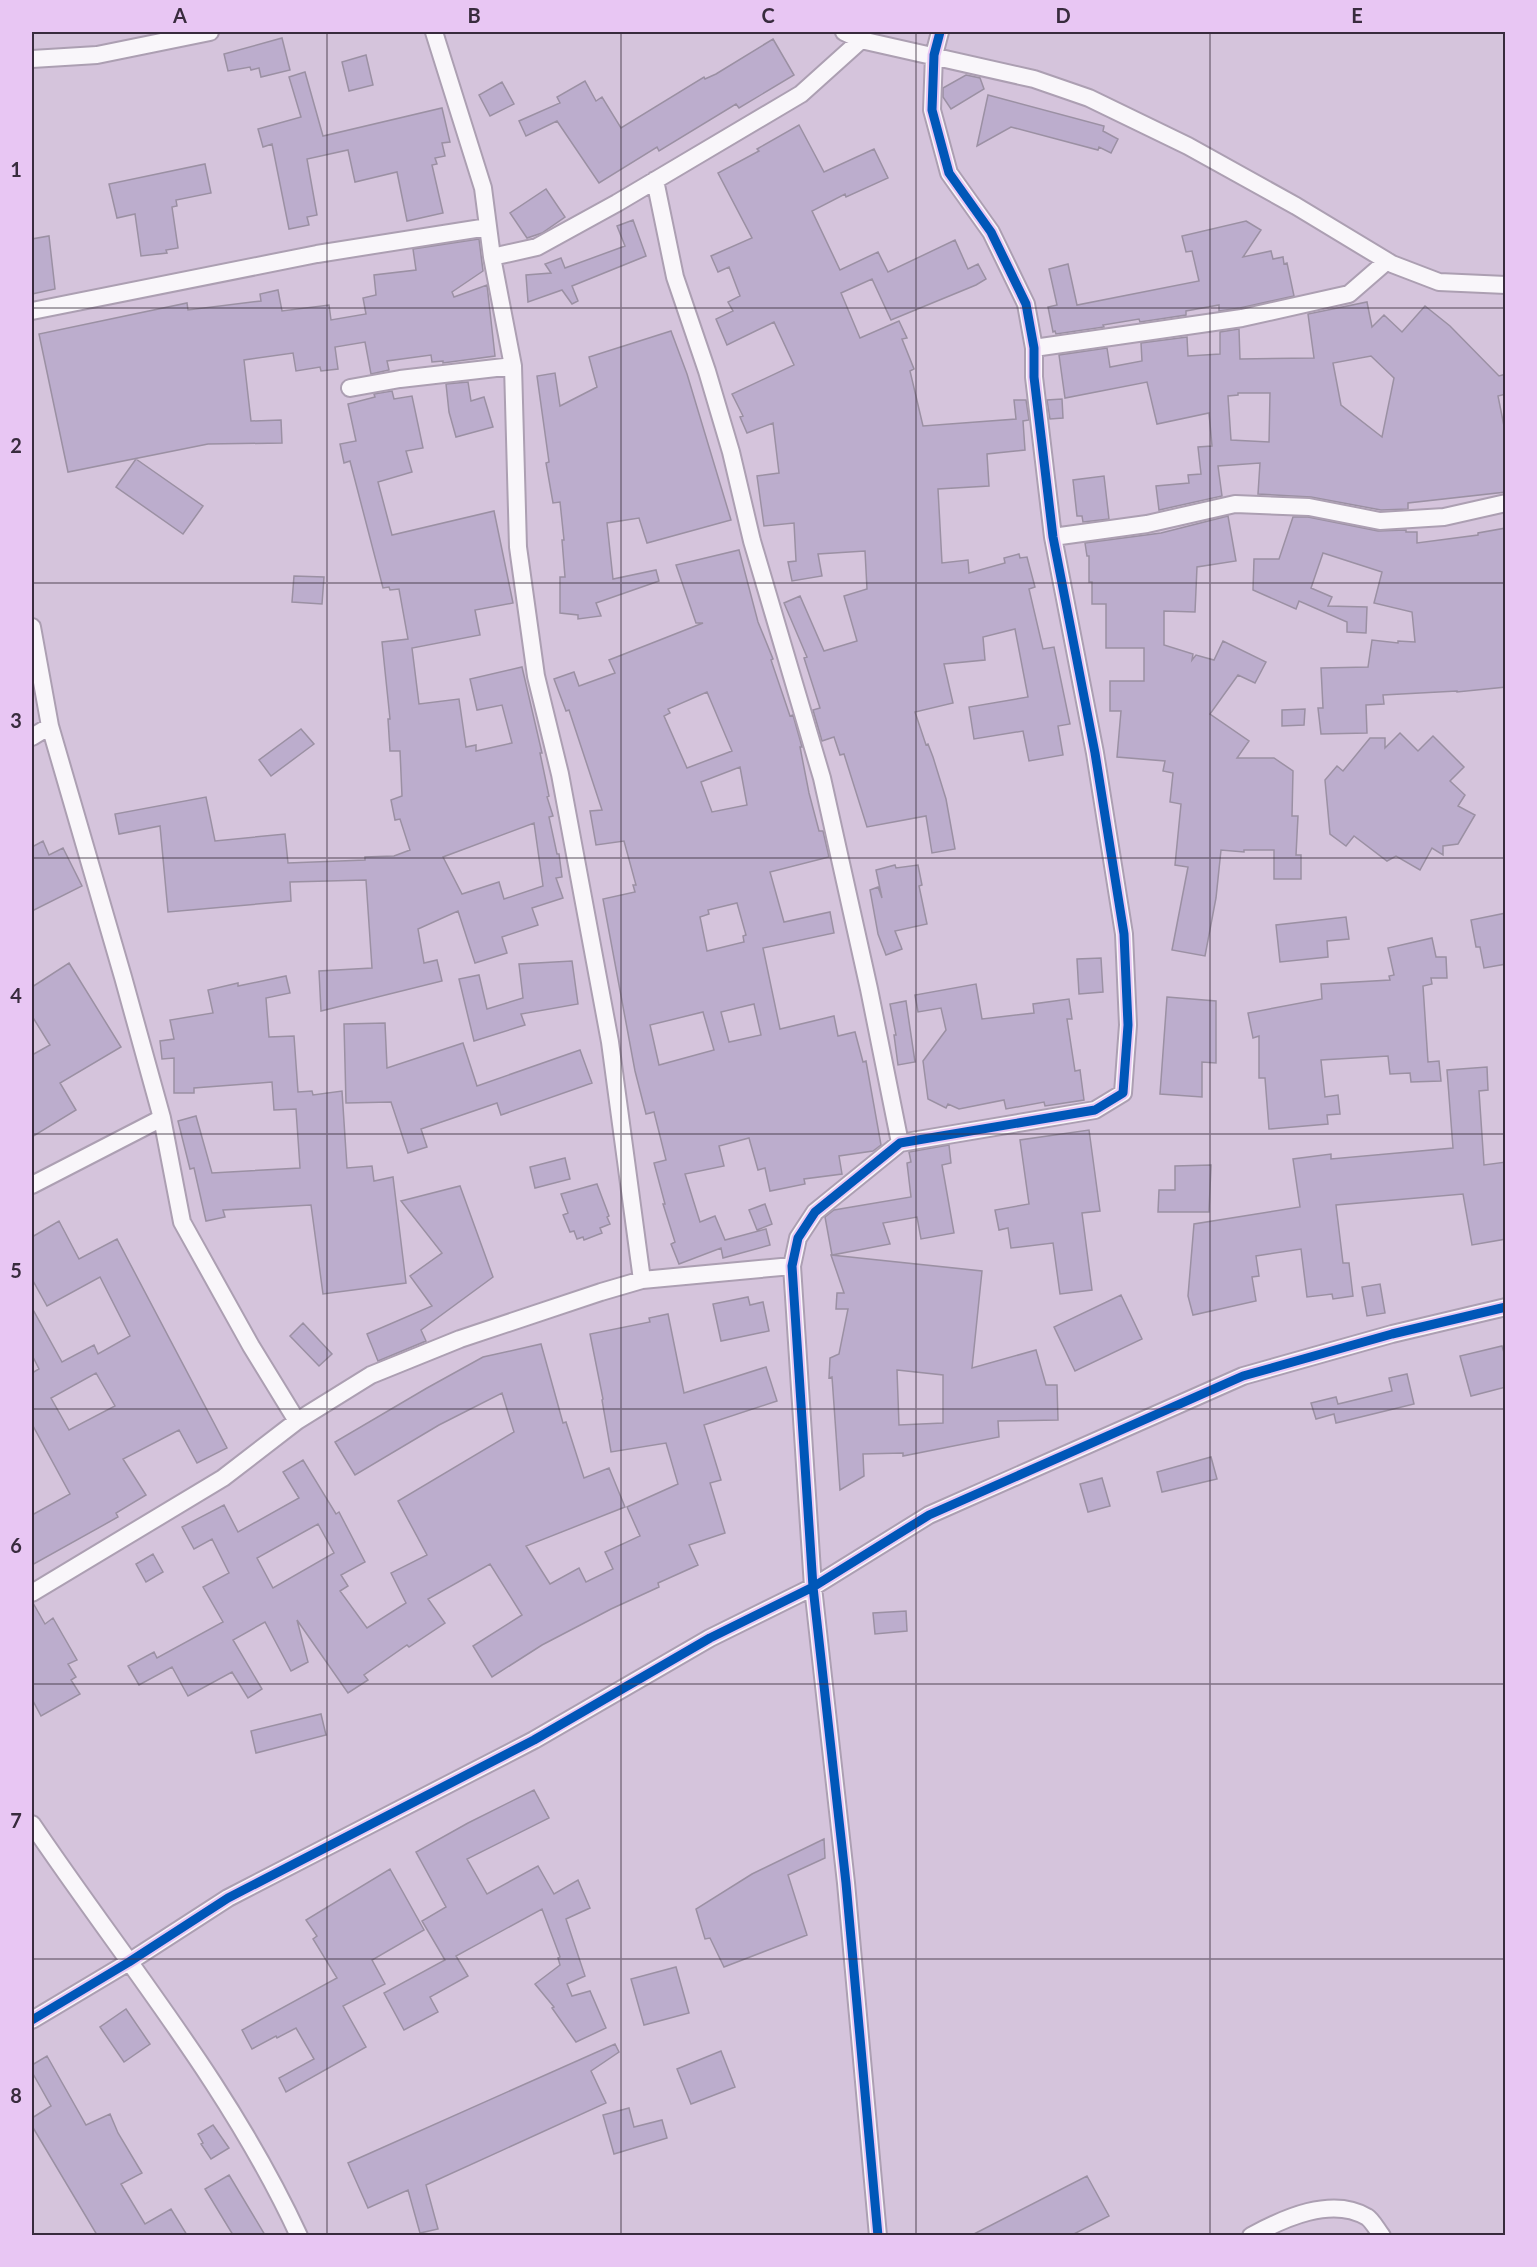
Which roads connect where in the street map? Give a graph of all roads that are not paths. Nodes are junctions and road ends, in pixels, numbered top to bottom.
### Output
1 (210, 32) edge
2 (434, 32) edge
3 (844, 32) edge
4 (940, 32) edge
5 (861, 40) junction
6 (934, 55) junction
7 (32, 59) edge
8 (655, 180) junction
9 (488, 227) junction
10 (492, 257) junction
11 (1387, 261) junction
12 (1506, 285) edge
13 (32, 311) edge
14 (1034, 348) junction
15 (513, 366) junction
16 (350, 388) dead end
17 (1506, 503) edge
18 (1053, 537) junction
19 (32, 627) edge
20 (50, 726) junction
21 (32, 737) edge
22 (162, 1118) junction
23 (900, 1143) junction
24 (32, 1185) edge
25 (792, 1266) junction
26 (642, 1280) junction
27 (1506, 1307) edge
28 (297, 1421) junction
29 (813, 1587) junction
30 (32, 1593) edge
31 (32, 1824) edge
32 (129, 1962) junction
33 (32, 2020) edge
34 (876, 2216) junction
35 (299, 2235) edge
36 (878, 2235) edge
37 (891, 2235) edge
38 (1251, 2235) edge
39 (1382, 2235) edge

1 - 7 street
2 - 9 street
3 - 5 street
4 - 6 street
5 - 6 street
5 - 8 street
6 - 11 street
6 - 14 street
8 - 10 street
8 - 23 street
9 - 10 street
9 - 13 street
10 - 15 street
11 - 12 street
11 - 14 street
14 - 18 street
15 - 16 street
15 - 26 street
17 - 18 street
18 - 23 street
19 - 20 street
20 - 21 street
20 - 22 street
22 - 24 street
22 - 28 street
23 - 25 street
25 - 26 street
25 - 29 street
26 - 28 street
27 - 29 street
28 - 30 street
29 - 32 street
29 - 34 street
31 - 32 street
32 - 33 street
32 - 35 street
34 - 36 street
34 - 37 street
38 - 39 street

